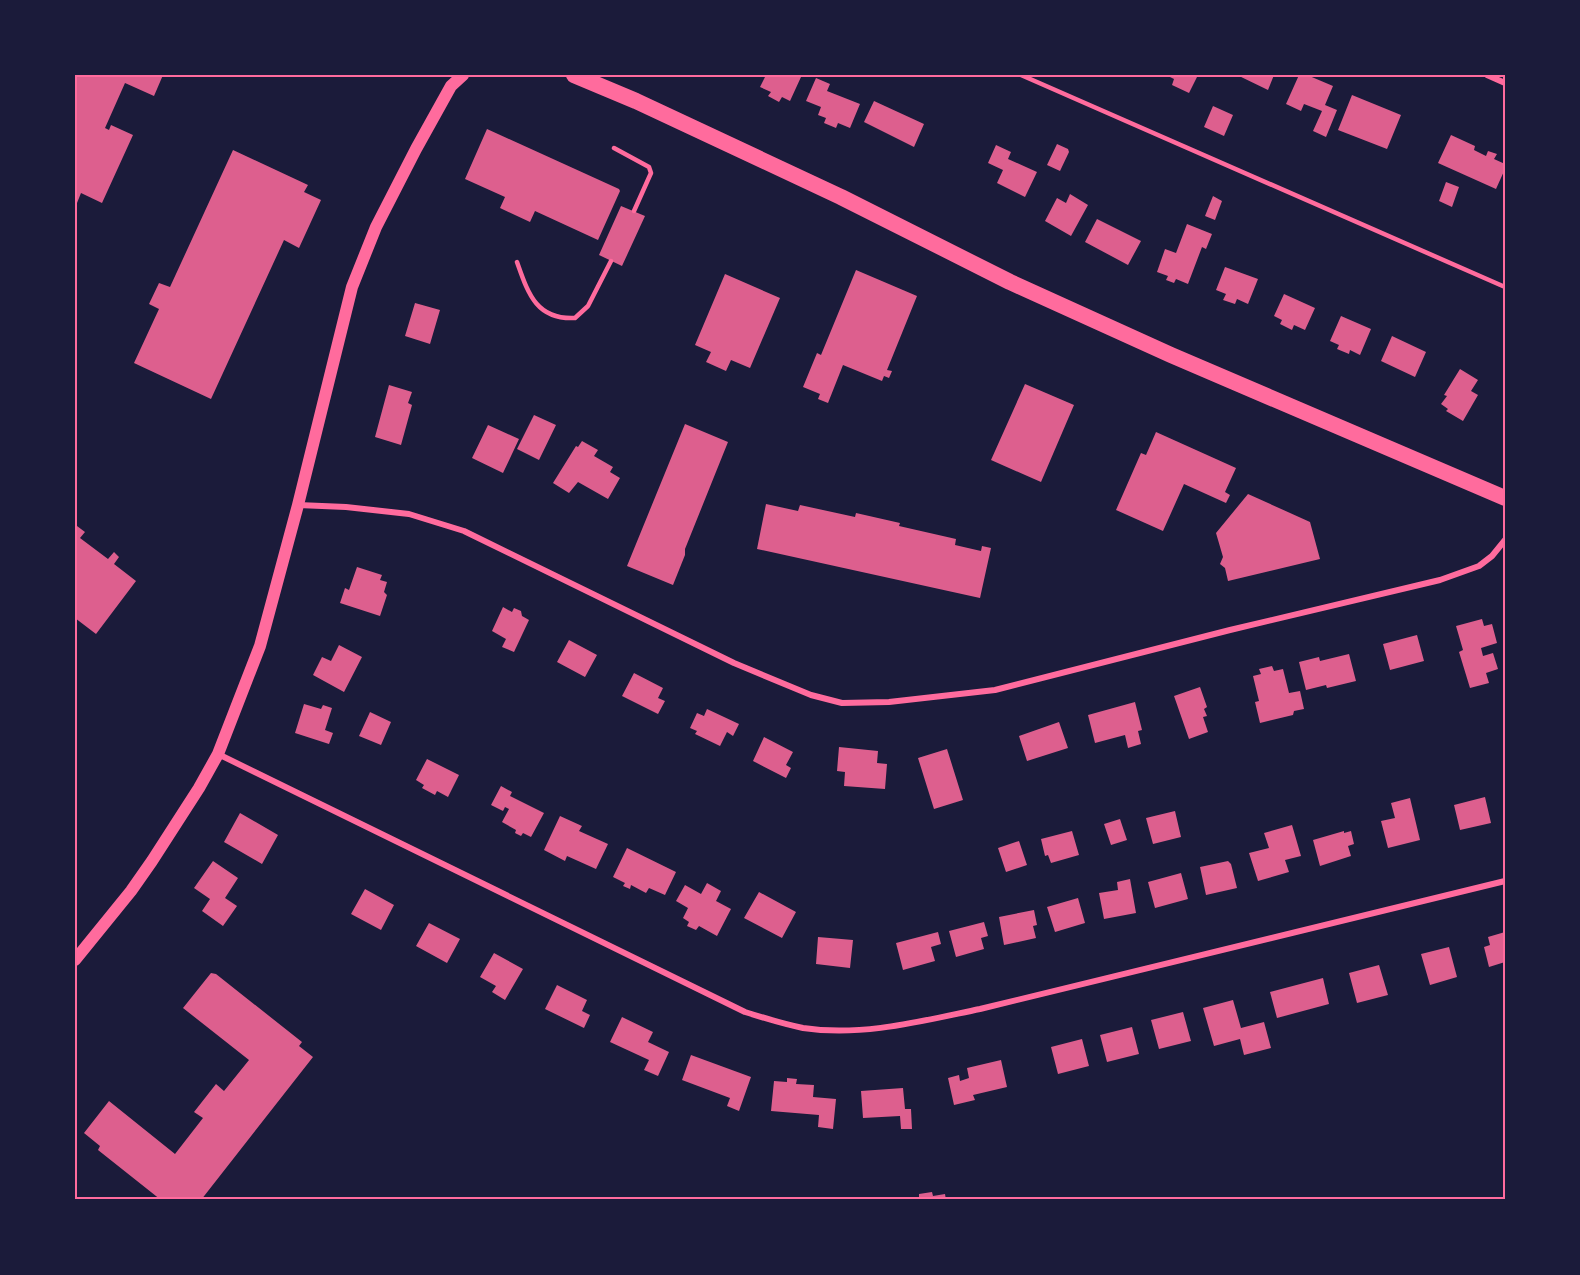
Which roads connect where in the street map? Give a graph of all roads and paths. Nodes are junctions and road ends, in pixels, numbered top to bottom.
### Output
1 (463, 75) edge
2 (574, 75) edge
3 (1021, 75) edge
4 (1487, 75) edge
5 (1505, 83) edge
6 (614, 148) dead end
7 (634, 211) dead end
8 (611, 261) dead end
9 (517, 262) dead end
10 (1505, 287) edge
11 (1505, 498) edge
12 (298, 505) junction
13 (1505, 540) edge
14 (218, 754) junction
15 (1505, 881) edge
16 (75, 960) edge

1 - 12 main road
2 - 11 highway
3 - 10 lane
4 - 5 street
6 - 7 lane
8 - 9 lane
12 - 13 street
12 - 14 main road
14 - 15 street
14 - 16 main road

